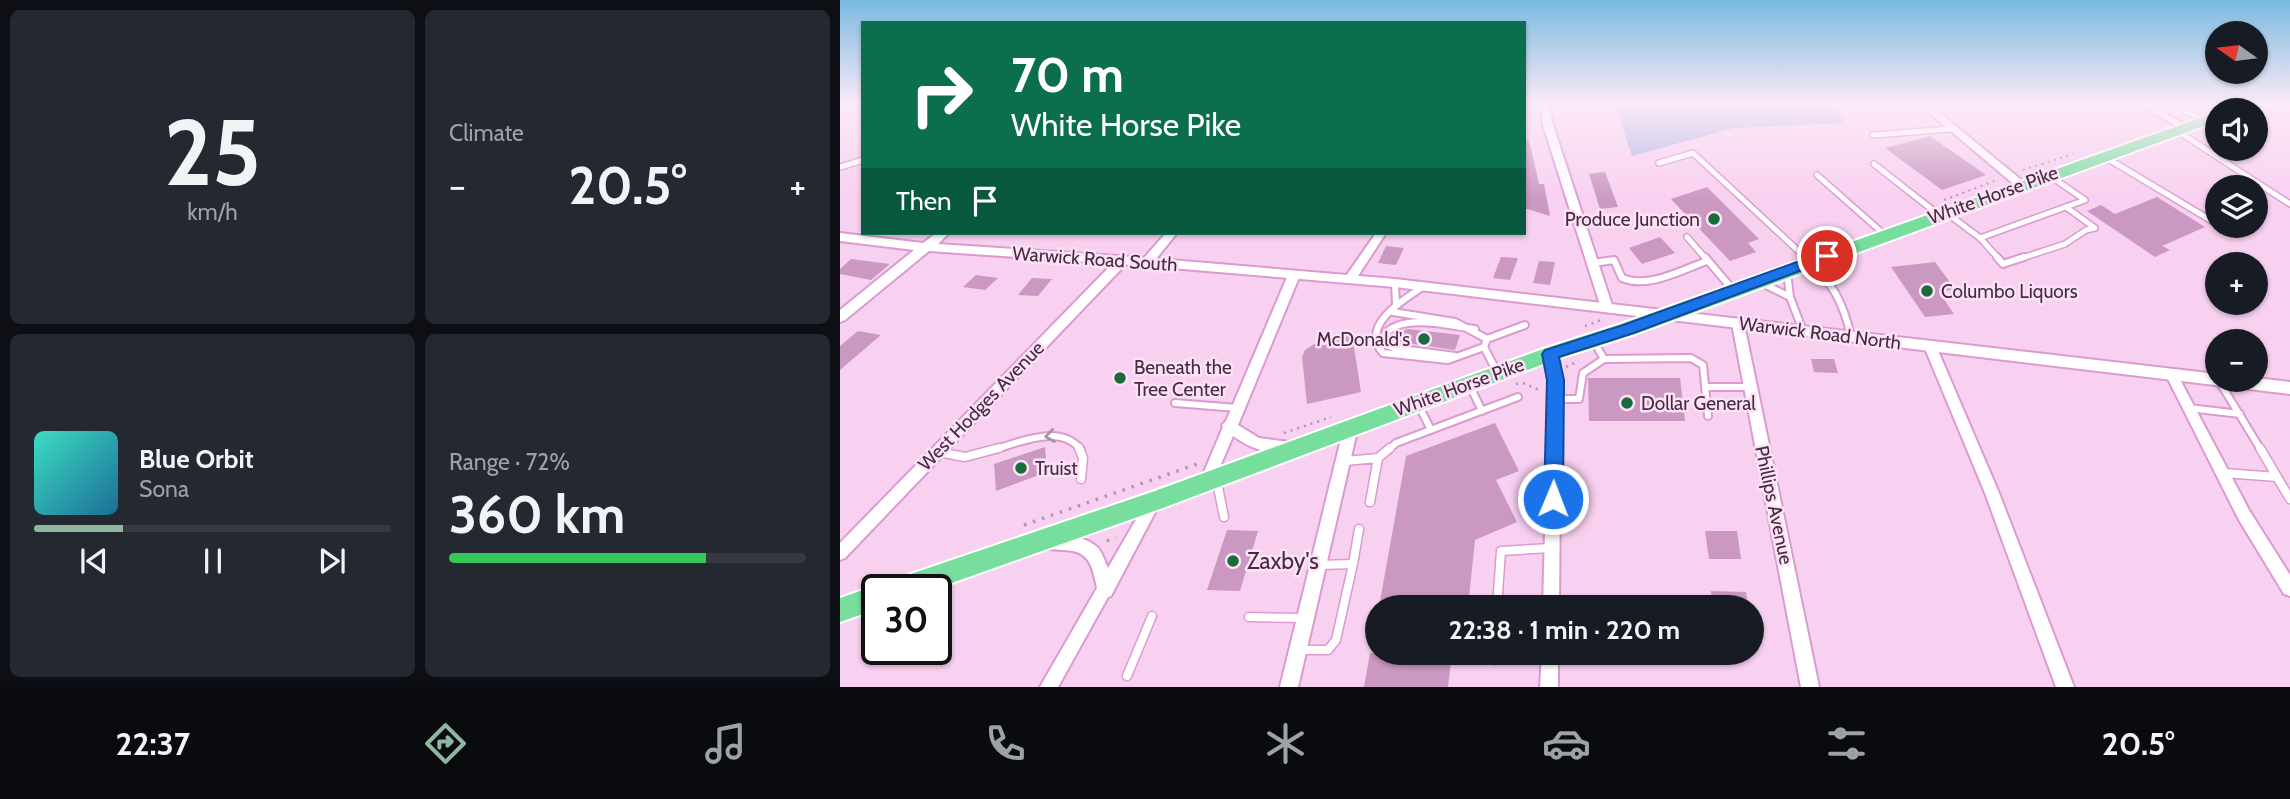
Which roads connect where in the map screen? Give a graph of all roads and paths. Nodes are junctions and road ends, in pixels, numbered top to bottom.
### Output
1 (1552, 136) edge
2 (1960, 136) edge
3 (2159, 136) edge
4 (2210, 136) edge
5 (2104, 156) junction
6 (861, 161) edge
7 (1659, 163) dead end
8 (1874, 164) dead end
9 (840, 167) edge
10 (1817, 175) dead end
11 (2049, 175) junction
12 (2021, 185) junction
13 (2290, 204) edge
14 (2066, 207) junction
15 (1942, 213) junction
16 (2205, 217) edge
17 (940, 235) edge
18 (1170, 235) edge
19 (1380, 235) edge
20 (1885, 235) junction
21 (840, 237) edge
22 (1687, 237) dead end
23 (1980, 238) junction
24 (925, 247) junction
25 (1123, 260) junction
26 (1707, 261) junction
27 (1147, 262) junction
28 (1809, 262) junction
29 (1592, 263) junction
30 (1787, 270) junction
31 (1294, 275) junction
32 (1350, 279) junction
33 (1758, 281) junction
34 (1395, 283) junction
35 (1424, 286) junction
36 (1733, 290) junction
37 (1790, 297) junction
38 (1394, 308) junction
39 (1607, 308) junction
40 (1661, 315) junction
41 (840, 317) edge
42 (1738, 324) junction
43 (1525, 325) dead end
44 (1475, 329) junction
45 (1802, 331) junction
46 (1851, 337) junction
47 (1593, 340) junction
48 (1485, 343) junction
49 (1930, 346) junction
50 (1550, 354) junction
51 (1458, 357) junction
52 (1604, 359) junction
53 (1498, 373) junction
54 (2172, 375) junction
55 (2205, 379) edge
56 (1469, 384) junction
57 (2268, 386) edge
58 (1705, 387) junction
59 (1750, 387) junction
60 (2290, 388) edge
61 (2226, 392) edge
62 (1518, 397) dead end
63 (1555, 400) junction
64 (1175, 403) dead end
65 (1417, 403) junction
66 (1237, 408) junction
67 (2189, 408) junction
68 (1482, 411) junction
69 (2239, 415) junction
70 (1708, 416) dead end
71 (1229, 425) junction
72 (1351, 427) junction
73 (1431, 430) junction
74 (1294, 448) junction
75 (936, 451) junction
76 (1378, 458) junction
77 (1343, 461) junction
78 (2222, 473) junction
79 (2277, 477) junction
80 (1212, 478) junction
81 (1081, 479) dead end
82 (2290, 499) edge
83 (1155, 501) junction
84 (1370, 502) dead end
85 (1224, 517) dead end
86 (1359, 529) dead end
87 (1118, 537) dead end
88 (1107, 541) dead end
89 (1036, 543) junction
90 (1552, 548) junction
91 (840, 553) edge
92 (1353, 564) junction
93 (1318, 566) junction
94 (946, 574) edge
95 (2290, 589) edge
96 (1105, 591) junction
97 (1498, 595) edge
98 (1551, 595) edge
99 (861, 603) edge
100 (840, 610) edge
101 (1152, 616) dead end
102 (1249, 617) dead end
103 (1306, 618) junction
104 (1298, 650) junction
105 (1550, 665) edge
106 (1128, 677) dead end
107 (1049, 687) edge
108 (1289, 687) edge
109 (1549, 687) edge
110 (1810, 687) edge
111 (2064, 687) edge

1 - 29 street
2 - 12 street
3 - 5 highway, White Horse Pike
4 - 13 lane
5 - 11 highway, White Horse Pike
5 - 16 lane
6 - 9 lane
7 - 28 lane
8 - 15 lane
10 - 20 lane
11 - 12 highway, White Horse Pike
11 - 14 lane
12 - 15 highway, White Horse Pike
14 - 23 lane
14 - 23 lane
15 - 20 highway, White Horse Pike
15 - 23 lane
17 - 24 street
18 - 27 street
19 - 32 street
20 - 28 highway, White Horse Pike
21 - 24 street, Warwick Road South
22 - 26 lane
24 - 25 street, Warwick Road South
24 - 41 street
25 - 27 street, Warwick Road South
25 - 75 street, West Hodges Avenue
26 - 29 lane
26 - 36 lane
27 - 31 street, Warwick Road South
28 - 30 highway, White Horse Pike
28 - 46 lane
29 - 39 street
30 - 33 highway, White Horse Pike
30 - 37 lane
31 - 32 street, Warwick Road South
31 - 66 street
32 - 34 street, Warwick Road North
33 - 36 highway, White Horse Pike
33 - 37 lane
34 - 35 street, Warwick Road North
34 - 38 lane
35 - 38 lane
35 - 39 street, Warwick Road North
36 - 40 highway, White Horse Pike
37 - 45 lane
38 - 44 lane
38 - 51 lane
39 - 40 street, Warwick Road North
40 - 42 street, Warwick Road North
40 - 47 highway, White Horse Pike
42 - 45 street, Warwick Road North
42 - 59 street, Phillips Avenue
43 - 48 lane
44 - 48 lane
44 - 51 lane
45 - 46 street, Warwick Road North
46 - 49 street, Warwick Road North
47 - 50 highway, White Horse Pike
47 - 52 lane
48 - 51 lane
48 - 53 lane
49 - 54 street, Warwick Road North
49 - 111 street
50 - 53 highway, White Horse Pike
50 - 63 street
52 - 58 lane
52 - 63 lane
53 - 56 highway, White Horse Pike
54 - 55 street, Warwick Road North
54 - 67 street
56 - 65 highway, White Horse Pike
56 - 68 lane
57 - 60 street, Warwick Road North
58 - 59 lane
58 - 70 lane
59 - 110 street, Phillips Avenue
61 - 69 lane
62 - 68 lane
63 - 90 street
64 - 66 lane
65 - 72 highway, White Horse Pike
65 - 73 lane
66 - 71 street
67 - 69 lane
67 - 78 street
68 - 73 lane
69 - 79 lane
71 - 74 street
71 - 80 street
72 - 74 highway, White Horse Pike
72 - 77 street
73 - 76 lane
74 - 80 highway, White Horse Pike
81 -> 75 lane
75 - 91 street, West Hodges Avenue
76 - 77 lane
76 - 84 lane
77 - 93 street
78 - 79 lane
78 - 95 street
79 - 82 lane
80 - 83 highway, White Horse Pike
80 - 85 lane
83 - 89 highway, White Horse Pike
83 - 96 street
86 - 92 lane
87 - 88 path
89 - 94 highway, White Horse Pike
89 - 96 street
90 - 97 lane
90 - 98 street
92 - 93 lane
92 - 104 lane
93 - 103 street
96 - 107 street
99 - 100 highway
101 - 106 lane
102 - 103 lane
103 - 104 street
104 - 108 street
105 - 109 street

